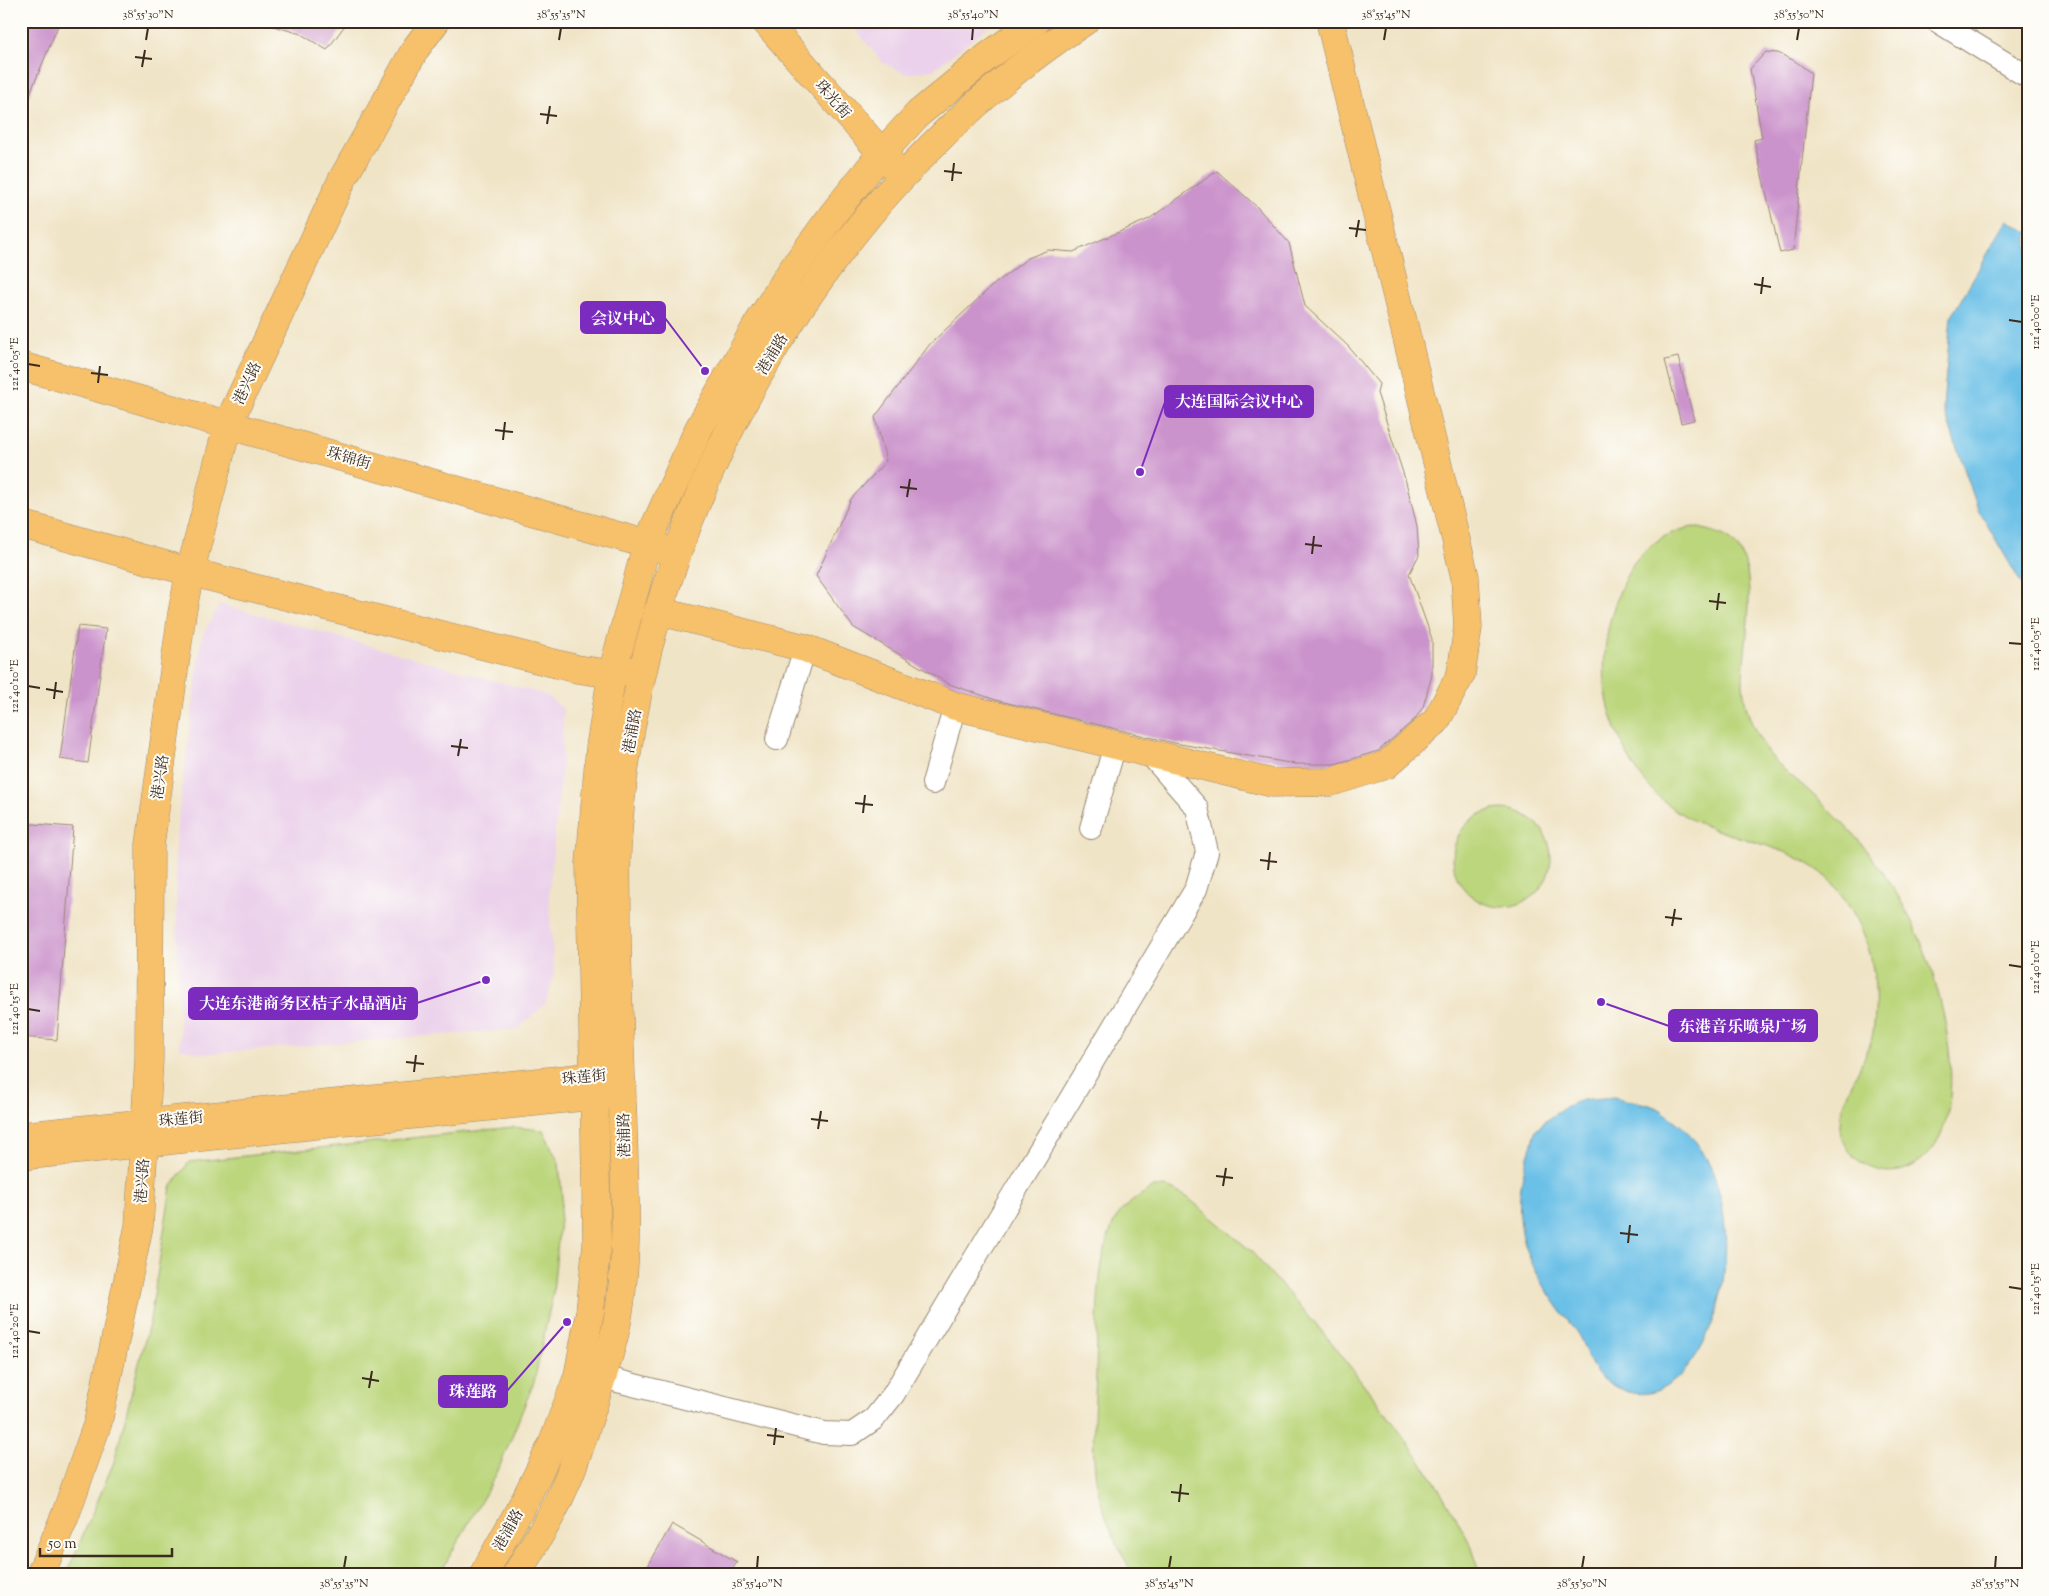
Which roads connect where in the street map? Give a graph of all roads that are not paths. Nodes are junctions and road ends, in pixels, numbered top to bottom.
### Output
1 (436, 21) edge
2 (765, 21) edge
3 (1036, 21) edge
4 (1084, 21) edge
5 (1330, 21) edge
6 (1937, 21) edge
7 (2028, 77) edge
8 (881, 154) junction
9 (902, 176) junction
10 (21, 366) edge
11 (228, 424) junction
12 (21, 524) edge
13 (647, 544) junction
14 (676, 552) junction
15 (190, 572) junction
16 (658, 611) junction
17 (805, 648) junction
18 (643, 669) junction
19 (612, 674) junction
20 (955, 706) junction
21 (777, 739) dead end
22 (1115, 746) junction
23 (1150, 754) junction
24 (933, 783) dead end
25 (1090, 828) dead end
26 (622, 1084) junction
27 (594, 1086) junction
28 (145, 1133) junction
29 (21, 1136) edge
30 (21, 1156) edge
31 (602, 1378) junction
32 (40, 1575) edge
33 (483, 1575) edge
34 (516, 1575) edge

1 - 11 main road, 港兴路
2 - 8 main road, 珠光街
3 - 8 main road, 港浦路
4 - 9 main road, 港浦路
5 - 23 main road
6 - 7 street
8 - 9 main road, 珠光街
8 - 13 main road, 港浦路
9 - 14 main road, 港浦路
10 - 11 main road, 珠锦街
11 - 13 main road, 珠锦街
11 - 15 main road, 港兴路
12 - 15 main road
13 - 14 main road, 珠锦街
13 - 19 main road, 港浦路
14 - 16 main road, 港浦路
15 - 19 main road
15 - 28 main road, 港兴路
16 - 17 main road
16 - 18 main road, 港浦路
17 - 20 main road
17 - 21 street
18 - 19 main road
18 - 26 main road, 港浦路
19 - 27 main road, 港浦路
20 - 22 main road
20 - 24 street
22 - 23 main road
22 - 25 street
23 - 31 street
26 - 27 main road, 珠莲街
26 - 31 main road, 港浦路
27 - 28 main road, 珠莲街
27 - 33 main road, 港浦路
28 - 29 main road, 珠莲街
28 - 30 main road, 珠莲街
28 - 32 main road, 港兴路
31 - 34 main road, 港浦路

